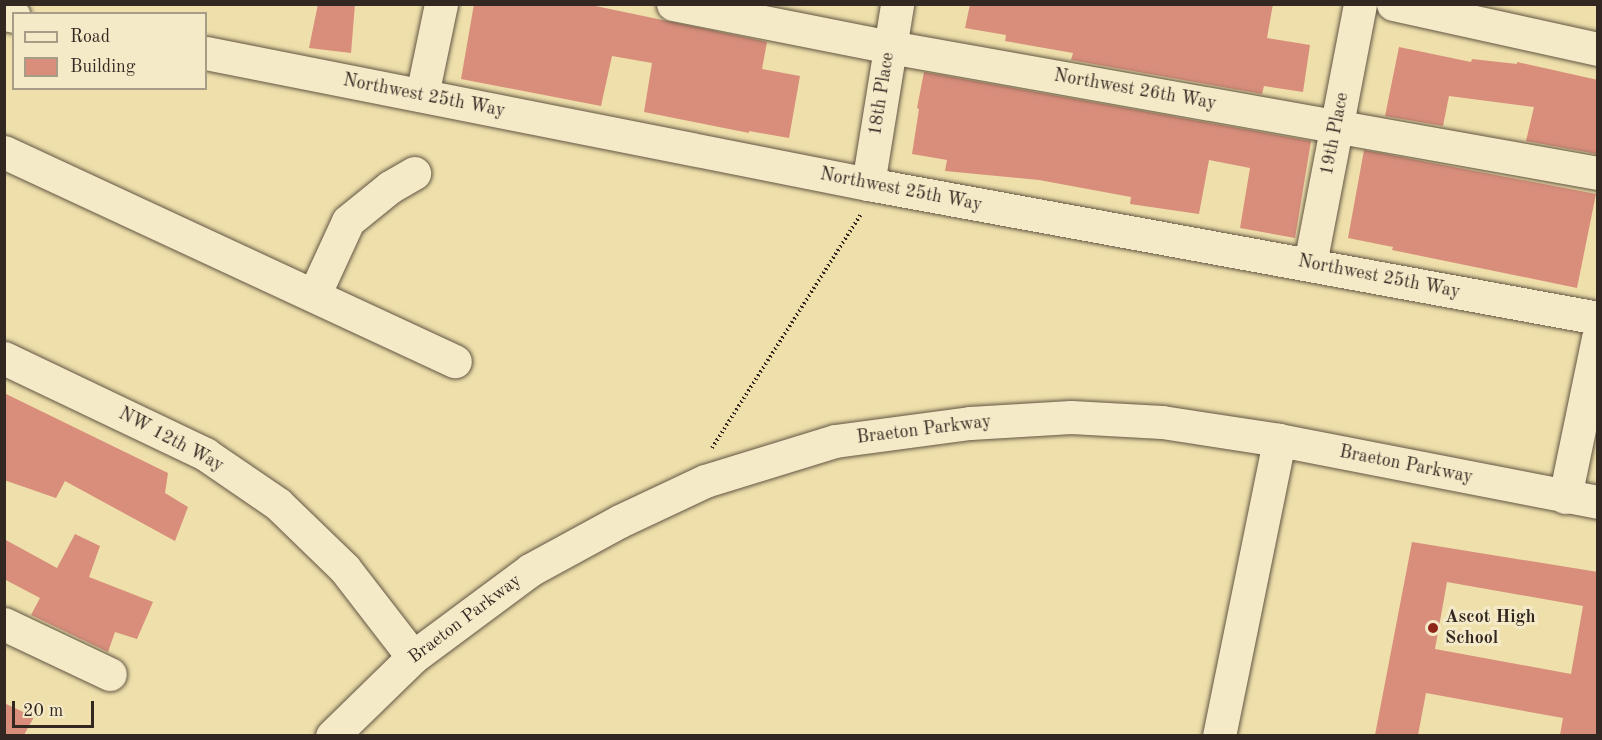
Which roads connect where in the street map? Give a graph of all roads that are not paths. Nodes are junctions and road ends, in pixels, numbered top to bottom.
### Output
1 (441, 4) edge
2 (673, 4) edge
3 (897, 4) edge
4 (1360, 4) edge
5 (1393, 4) edge
6 (890, 47) junction
7 (1598, 49) edge
8 (207, 53) edge
9 (422, 95) junction
10 (1337, 125) junction
11 (4, 152) edge
12 (414, 173) dead end
13 (1598, 173) edge
14 (868, 184) junction
15 (1310, 264) junction
16 (314, 295) junction
17 (1598, 318) edge
18 (1598, 337) edge
19 (4, 358) edge
20 (455, 361) dead end
21 (1279, 440) junction
22 (1565, 497) junction
23 (1598, 502) edge
24 (4, 624) edge
25 (413, 657) junction
26 (110, 674) dead end
27 (332, 735) edge
28 (1219, 735) edge

1 - 9 street
2 - 6 street, Northwest 26th Way
3 - 6 street, 18th Place
4 - 10 street, 19th Place
5 - 7 street
6 - 10 street, Northwest 26th Way
6 - 14 street, 18th Place
8 - 9 street, Northwest 25th Way
9 - 14 street, Northwest 25th Way
10 - 13 street, Northwest 26th Way
10 - 15 street, 19th Place
11 - 16 street
12 - 16 street
14 - 15 street, Northwest 25th Way
15 - 17 street, Northwest 25th Way
16 - 20 street
18 - 22 street
19 - 25 street, NW 12th Way
21 - 22 street, Braeton Parkway
21 - 25 street, Braeton Parkway
21 - 28 street
22 - 23 street, Braeton Parkway
24 - 26 street
25 - 27 street, Braeton Parkway

